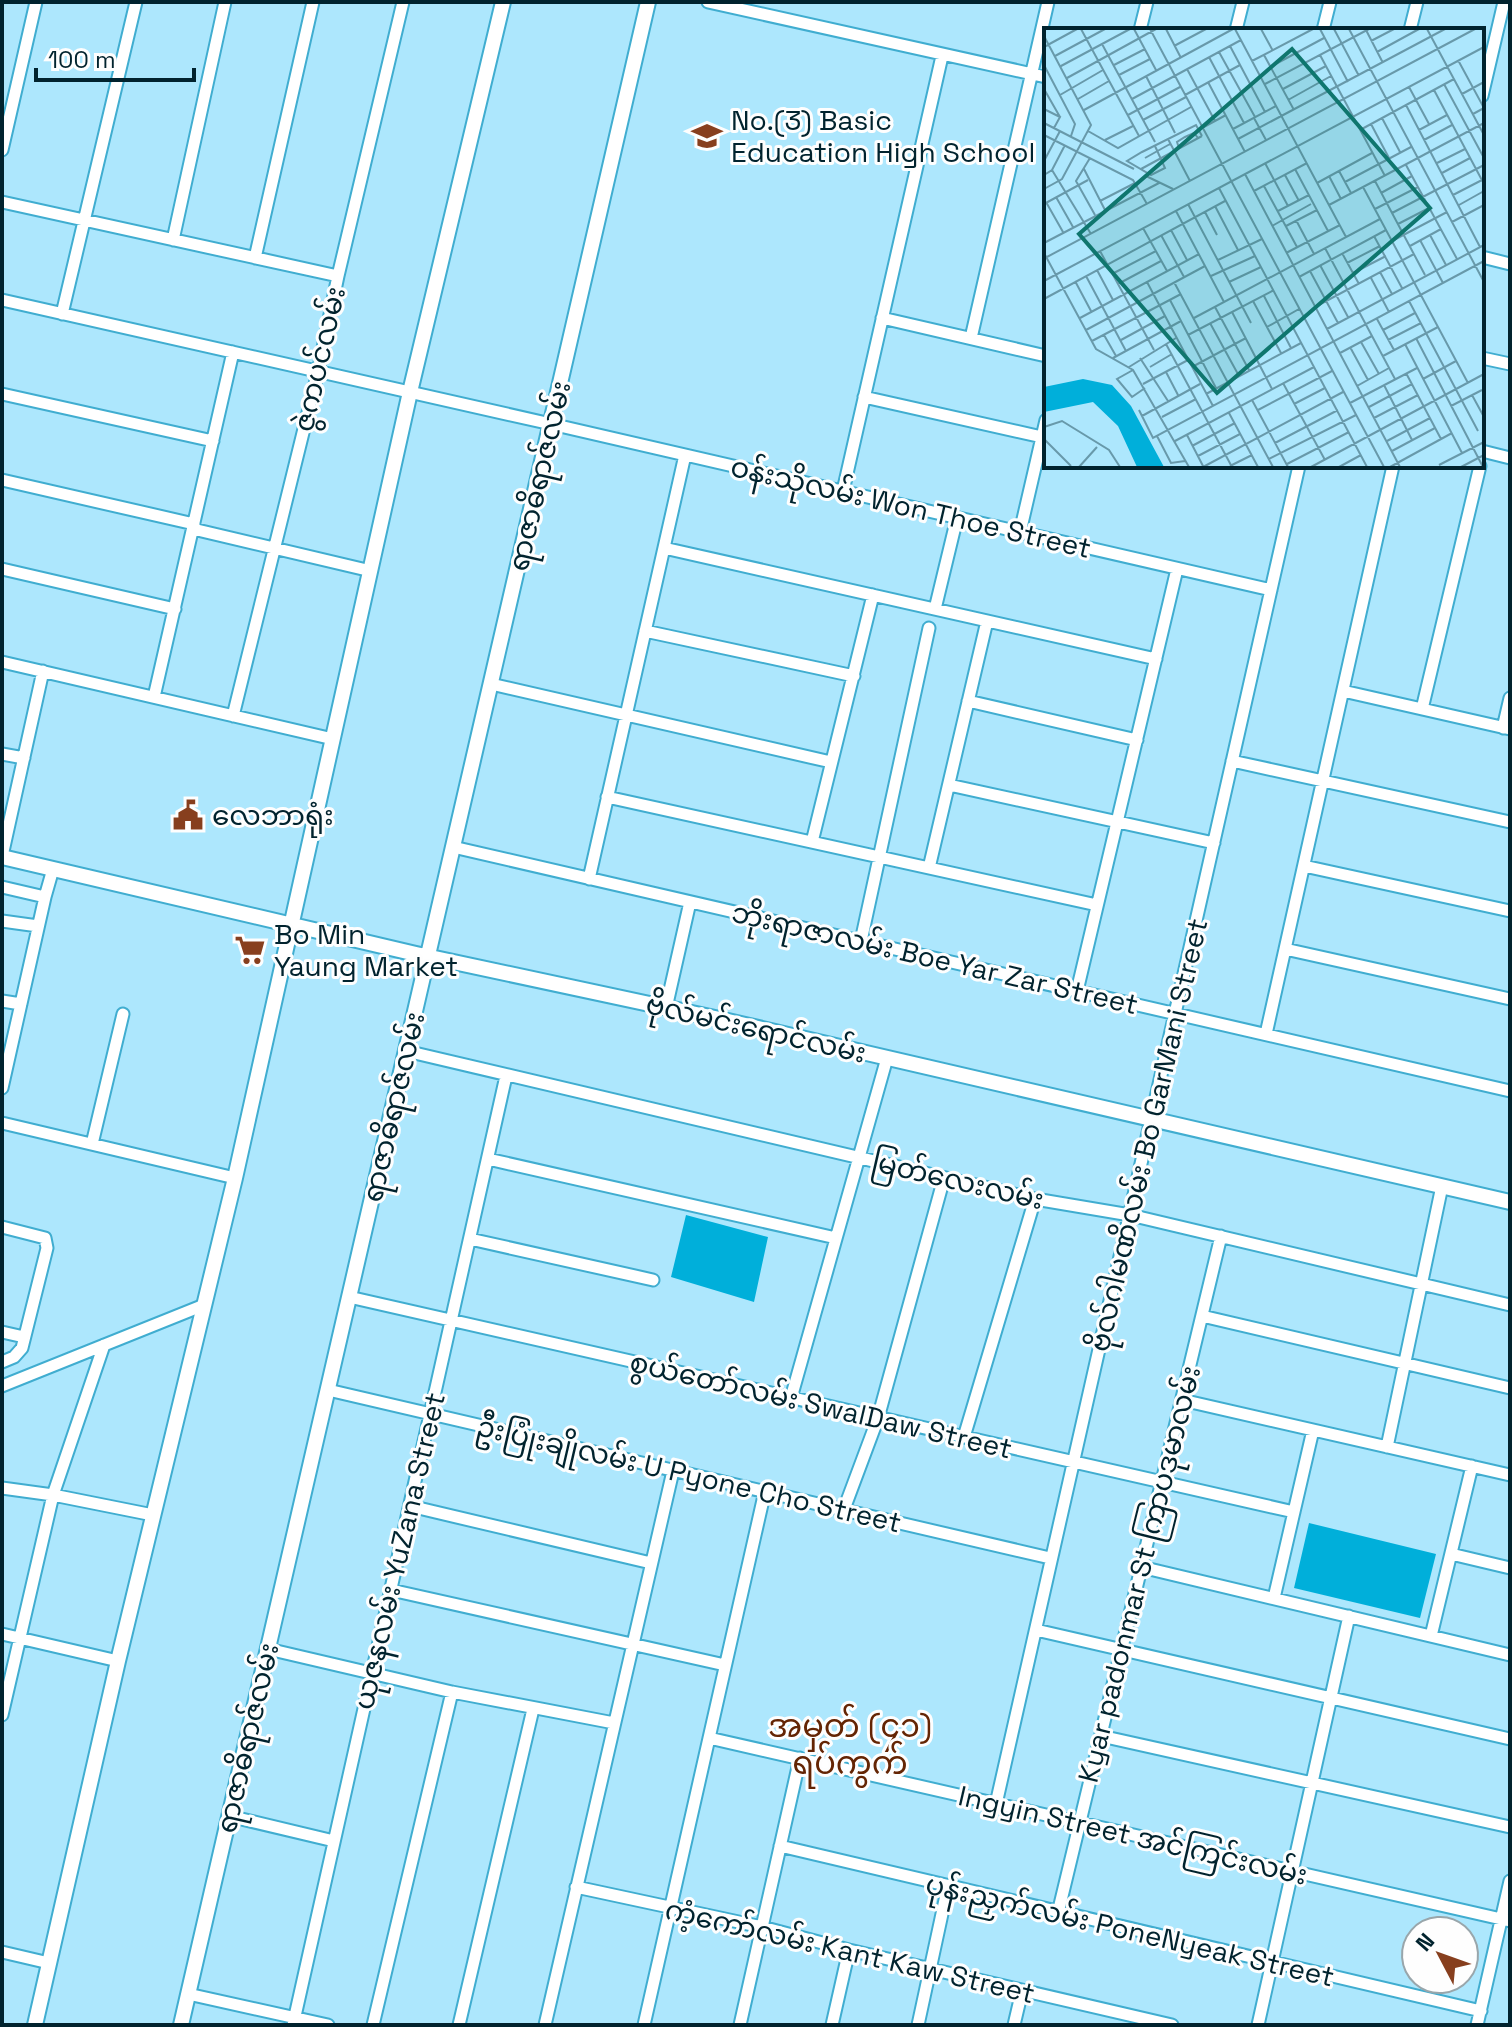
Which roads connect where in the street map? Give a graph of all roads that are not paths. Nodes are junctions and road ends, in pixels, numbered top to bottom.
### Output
1 (36, 2) edge
2 (136, 2) edge
3 (225, 2) edge
4 (313, 2) edge
5 (403, 2) edge
6 (503, 2) edge
7 (648, 2) edge
8 (708, 2) edge
9 (1048, 2) edge
10 (1147, 2) edge
11 (1243, 2) edge
12 (1330, 2) edge
13 (1417, 2) edge
14 (1507, 2) edge
15 (757, 7) edge
16 (1140, 28) edge
17 (1236, 28) edge
18 (1324, 28) edge
19 (1410, 28) edge
20 (942, 56) junction
21 (1032, 74) junction
22 (1044, 77) edge
23 (1484, 88) edge
24 (2, 150) edge
25 (2, 202) edge
26 (84, 220) junction
27 (173, 240) junction
28 (255, 258) junction
29 (1484, 258) edge
30 (1510, 264) edge
31 (338, 276) junction
32 (2, 300) edge
33 (62, 314) junction
34 (882, 318) junction
35 (971, 338) junction
36 (233, 352) junction
37 (1044, 356) edge
38 (1484, 358) edge
39 (1510, 364) edge
40 (318, 372) junction
41 (410, 392) junction
42 (2, 394) edge
43 (864, 397) junction
44 (551, 424) junction
45 (1044, 428) edge
46 (1042, 437) junction
47 (213, 441) junction
48 (1484, 454) edge
49 (685, 455) junction
50 (1510, 458) edge
51 (1299, 468) edge
52 (1393, 468) edge
53 (1480, 468) edge
54 (2, 480) edge
55 (843, 491) junction
56 (957, 518) junction
57 (193, 526) junction
58 (1020, 532) junction
59 (273, 547) junction
60 (664, 548) junction
61 (2, 569) edge
62 (1177, 569) junction
63 (371, 571) junction
64 (1271, 590) junction
65 (873, 595) junction
66 (175, 609) junction
67 (935, 609) junction
68 (987, 621) junction
69 (929, 628) dead end
70 (645, 631) junction
71 (1156, 659) junction
72 (2, 662) edge
73 (43, 671) junction
74 (854, 676) junction
75 (491, 684) junction
76 (1343, 691) junction
77 (154, 697) junction
78 (1510, 698) edge
79 (968, 701) junction
80 (1422, 709) junction
81 (626, 715) junction
82 (233, 716) junction
83 (1506, 729) edge
84 (333, 739) junction
85 (1137, 740) junction
86 (2, 754) edge
87 (24, 758) junction
88 (1232, 761) junction
89 (831, 762) junction
90 (1323, 780) junction
91 (949, 785) junction
92 (607, 797) junction
93 (1117, 822) junction
94 (1510, 822) edge
95 (812, 842) junction
96 (1214, 843) junction
97 (453, 847) junction
98 (2, 856) edge
99 (879, 857) junction
100 (1304, 866) junction
101 (929, 868) junction
102 (53, 869) junction
103 (589, 879) junction
104 (2, 887) edge
105 (45, 897) junction
106 (690, 902) junction
107 (1097, 905) junction
108 (1510, 911) edge
109 (2, 921) edge
110 (38, 926) junction
111 (298, 927) junction
112 (861, 941) junction
113 (1285, 949) junction
114 (416, 954) junction
115 (1077, 991) junction
116 (1510, 999) edge
117 (2, 1001) edge
118 (21, 1004) junction
119 (666, 1008) junction
120 (123, 1014) dead end
121 (1175, 1014) junction
122 (1266, 1034) junction
123 (406, 1051) junction
124 (887, 1058) junction
125 (506, 1076) junction
126 (3, 1082) edge
127 (1510, 1090) edge
128 (1152, 1118) junction
129 (2, 1123) edge
130 (92, 1144) junction
131 (859, 1158) junction
132 (488, 1159) junction
133 (235, 1178) junction
134 (944, 1178) junction
135 (1442, 1186) junction
136 (1035, 1199) junction
137 (1510, 1202) edge
138 (1130, 1215) junction
139 (2, 1227) edge
140 (1221, 1236) junction
141 (836, 1238) junction
142 (470, 1239) junction
143 (653, 1280) dead end
144 (1421, 1284) junction
145 (349, 1297) junction
146 (204, 1305) junction
147 (1510, 1305) edge
148 (1202, 1316) junction
149 (451, 1320) junction
150 (2, 1332) edge
151 (24, 1337) junction
152 (104, 1345) junction
153 (2, 1362) edge
154 (1405, 1363) junction
155 (2, 1386) edge
156 (1510, 1388) edge
157 (328, 1390) junction
158 (791, 1398) junction
159 (1182, 1400) junction
160 (430, 1415) junction
161 (878, 1418) junction
162 (1313, 1430) junction
163 (964, 1437) junction
164 (1387, 1447) junction
165 (1074, 1462) junction
166 (1472, 1466) junction
167 (673, 1471) junction
168 (1510, 1475) edge
169 (1162, 1482) junction
170 (2, 1488) edge
171 (765, 1491) junction
172 (53, 1495) junction
173 (410, 1506) junction
174 (844, 1509) junction
175 (1294, 1512) junction
176 (153, 1515) junction
177 (1451, 1554) junction
178 (1050, 1558) junction
179 (651, 1563) junction
180 (1141, 1567) junction
181 (1510, 1568) edge
182 (391, 1590) junction
183 (1274, 1598) junction
184 (1349, 1616) junction
185 (1036, 1630) junction
186 (2, 1634) edge
187 (1431, 1636) junction
188 (20, 1638) junction
189 (633, 1644) junction
190 (268, 1649) junction
191 (1121, 1650) junction
192 (1510, 1655) edge
193 (118, 1661) junction
194 (725, 1665) junction
195 (372, 1672) junction
196 (452, 1692) junction
197 (1331, 1698) junction
198 (533, 1709) junction
199 (2, 1715) edge
200 (614, 1723) junction
201 (1101, 1736) junction
202 (709, 1738) junction
203 (1510, 1739) edge
204 (800, 1758) junction
205 (1312, 1783) junction
206 (996, 1804) junction
207 (229, 1816) junction
208 (1079, 1823) junction
209 (1510, 1827) edge
210 (334, 1841) junction
211 (780, 1846) junction
212 (1292, 1871) junction
213 (1510, 1881) edge
214 (948, 1886) junction
215 (576, 1887) junction
216 (670, 1909) junction
217 (1058, 1913) junction
218 (1506, 1920) edge
219 (762, 1927) junction
220 (849, 1950) junction
221 (2, 1952) edge
222 (49, 1963) junction
223 (1271, 1964) junction
224 (930, 1969) junction
225 (1022, 1991) junction
226 (188, 1994) junction
227 (1481, 2011) junction
228 (293, 2021) edge
229 (35, 2025) edge
230 (181, 2025) edge
231 (328, 2025) edge
232 (373, 2025) edge
233 (459, 2025) edge
234 (545, 2025) edge
235 (644, 2025) edge
236 (740, 2025) edge
237 (832, 2025) edge
238 (918, 2025) edge
239 (1014, 2025) edge
240 (1172, 2025) edge
241 (1258, 2025) edge
242 (1477, 2025) edge

1 - 24 street
2 - 26 street
3 - 27 street
4 - 28 street
5 - 31 street, ဇွဲကပင်လမ်း
6 - 41 street
7 - 44 street, ရာဇာဓိရာဇ်လမ်း
8 - 15 street
9 - 21 street
10 - 16 street
11 - 17 street
12 - 18 street
13 - 19 street
14 - 23 street
15 - 20 street
20 - 21 street
20 - 34 street
21 - 22 street
21 - 35 street
25 - 26 street
26 - 27 street
26 - 33 street
27 - 28 street
28 - 31 street
29 - 30 street
31 - 40 street, ဇွဲကပင်လမ်း
32 - 33 street, ဝန်းသိုလမ်း Won Thoe Street
33 - 36 street, ဝန်းသိုလမ်း Won Thoe Street
34 - 35 street
34 - 43 street
35 - 37 street
36 - 40 street, ဝန်းသိုလမ်း Won Thoe Street
36 - 47 street
38 - 39 street
40 - 41 street, ဝန်းသိုလမ်း Won Thoe Street
40 - 59 street, ဇွဲကပင်လမ်း
41 - 44 street, ဝန်းသိုလမ်း Won Thoe Street
41 - 63 street
42 - 47 street
43 - 46 street
43 - 55 street
44 - 49 street, ဝန်းသိုလမ်း Won Thoe Street
44 - 75 street, ရာဇာဓိရာဇ်လမ်း
45 - 46 street
46 - 58 street
47 - 57 street
48 - 50 street
49 - 55 street, ဝန်းသိုလမ်း Won Thoe Street
49 - 60 street
51 - 64 street, ဗိုလ်ဂါမဏိလမ်း Bo GarMani Street
52 - 76 street
53 - 80 street
54 - 57 street
55 - 56 street, ဝန်းသိုလမ်း Won Thoe Street
56 - 58 street, ဝန်းသိုလမ်း Won Thoe Street
56 - 67 street
57 - 59 street
57 - 66 street
58 - 62 street, ဝန်းသိုလမ်း Won Thoe Street
59 - 63 street
59 - 82 street, ဇွဲကပင်လမ်း
60 - 65 street
60 - 70 street
61 - 66 street
62 - 64 street, ဝန်းသိုလမ်း Won Thoe Street
62 - 71 street
63 - 84 street
64 - 88 street, ဗိုလ်ဂါမဏိလမ်း Bo GarMani Street
65 - 67 street
65 - 74 street
66 - 77 street
67 - 68 street
68 - 71 street
68 - 79 street
69 - 99 street
70 - 74 street
70 - 81 street
71 - 85 street
72 - 73 street
73 - 77 street
73 - 87 street
74 - 89 street
75 - 81 street
75 - 97 street, ရာဇာဓိရာဇ်လမ်း
76 - 80 street
76 - 90 street
77 - 82 street
78 - 83 street
79 - 85 street
79 - 91 street
80 - 83 street
81 - 89 street
81 - 92 street
82 - 84 street
84 - 111 street
85 - 93 street
86 - 87 street
87 - 98 street
88 - 90 street
88 - 96 street, ဗိုလ်ဂါမဏိလမ်း Bo GarMani Street
89 - 95 street
90 - 94 street
90 - 100 street
91 - 93 street
91 - 101 street
92 - 95 street
92 - 103 street
93 - 96 street
93 - 107 street
95 - 99 street
96 - 121 street, ဗိုလ်ဂါမဏိလမ်း Bo GarMani Street
97 - 103 street, ဘိုးရာဇာလမ်း Boe Yar Zar Street
97 - 114 street, ရာဇာဓိရာဇ်လမ်း
98 - 102 street, ဗိုလ်မင်းရောင်လမ်း
99 - 101 street
99 - 112 street
100 - 108 street
100 - 113 street
101 - 107 street
102 - 105 street
102 - 111 street, ဗိုလ်မင်းရောင်လမ်း
103 - 106 street, ဘိုးရာဇာလမ်း Boe Yar Zar Street
104 - 105 street
105 - 110 street
106 - 112 street, ဘိုးရာဇာလမ်း Boe Yar Zar Street
106 - 119 street
107 - 115 street
109 - 110 street
110 - 118 street
111 - 114 street, ဗိုလ်မင်းရောင်လမ်း
111 - 133 street
112 - 115 street, ဘိုးရာဇာလမ်း Boe Yar Zar Street
113 - 116 street
113 - 122 street
114 - 119 street, ဗိုလ်မင်းရောင်လမ်း
114 - 123 street, ရာဇာဓိရာဇ်လမ်း
115 - 121 street, ဘိုးရာဇာလမ်း Boe Yar Zar Street
117 - 118 street
118 - 126 street
119 - 124 street, ဗိုလ်မင်းရောင်လမ်း
120 - 130 street
121 - 122 street, ဘိုးရာဇာလမ်း Boe Yar Zar Street
121 - 128 street, ဗိုလ်ဂါမဏိလမ်း Bo GarMani Street
122 - 127 street, ဘိုးရာဇာလမ်း Boe Yar Zar Street
123 - 125 street, မြတ်လေးလမ်း
123 - 145 street, ရာဇာဓိရာဇ်လမ်း
124 - 128 street, ဗိုလ်မင်းရောင်လမ်း
124 - 131 street
125 - 131 street, မြတ်လေးလမ်း
125 - 132 street, ယုဇနလမ်း YuZana Street
128 - 135 street, ဗိုလ်မင်းရောင်လမ်း
128 - 138 street, ဗိုလ်ဂါမဏိလမ်း Bo GarMani Street
129 - 130 street
130 - 133 street
131 - 134 street, မြတ်လေးလမ်း
131 - 141 street
132 - 141 street
132 - 142 street, ယုဇနလမ်း YuZana Street
133 - 146 street
134 - 136 street, မြတ်လေးလမ်း
134 - 161 street
135 - 137 street, ဗိုလ်မင်းရောင်လမ်း
135 - 144 street
136 - 138 street, မြတ်လေးလမ်း
136 - 163 street
138 - 140 street, မြတ်လေးလမ်း
138 - 165 street, ဗိုလ်ဂါမဏိလမ်း Bo GarMani Street
139 - 151 street
140 - 144 street, မြတ်လေးလမ်း
140 - 148 street, Kyar padonmar St ကြာပဒုမာလမ်း
141 - 158 street
142 - 143 street
142 - 149 street, ယုဇနလမ်း YuZana Street
144 - 147 street, မြတ်လေးလမ်း
144 - 154 street
145 - 149 street, စွယ်တော်လမ်း SwalDaw Street
145 - 157 street, ရာဇာဓိရာဇ်လမ်း
146 - 152 street
146 - 176 street
148 - 154 street
148 - 159 street, Kyar padonmar St ကြာပဒုမာလမ်း
149 - 158 street, စွယ်တော်လမ်း SwalDaw Street
149 - 160 street, ယုဇနလမ်း YuZana Street
150 - 151 street
151 - 153 street
152 - 155 street
152 - 172 street
154 - 156 street
154 - 164 street
157 - 160 street, ဦးပြုံးချိုလမ်း U Pyone Cho Street
157 - 190 street, ရာဇာဓိရာဇ်လမ်း
158 - 161 street, စွယ်တော်လမ်း SwalDaw Street
159 - 162 street
159 - 169 street, Kyar padonmar St ကြာပဒုမာလမ်း
160 - 167 street, ဦးပြုံးချိုလမ်း U Pyone Cho Street
160 - 173 street, ယုဇနလမ်း YuZana Street
161 - 163 street, စွယ်တော်လမ်း SwalDaw Street
161 - 174 street
162 - 164 street
162 - 175 street
163 - 165 street, စွယ်တော်လမ်း SwalDaw Street
164 - 166 street
165 - 169 street, စွယ်တော်လမ်း SwalDaw Street
165 - 178 street, ဗိုလ်ဂါမဏိလမ်း Bo GarMani Street
166 - 168 street
166 - 177 street
167 - 171 street, ဦးပြုံးချိုလမ်း U Pyone Cho Street
167 - 179 street
169 - 175 street, စွယ်တော်လမ်း SwalDaw Street
169 - 180 street, Kyar padonmar St ကြာပဒုမာလမ်း
170 - 172 street
171 - 174 street, ဦးပြုံးချိုလမ်း U Pyone Cho Street
171 - 194 street
172 - 176 street
172 - 188 street
173 - 179 street
173 - 182 street, ယုဇနလမ်း YuZana Street
174 - 178 street, ဦးပြုံးချိုလမ်း U Pyone Cho Street
175 - 183 street
176 - 193 street
177 - 181 street
177 - 187 street
178 - 185 street, ဗိုလ်ဂါမဏိလမ်း Bo GarMani Street
179 - 189 street
180 - 183 street
180 - 191 street, Kyar padonmar St ကြာပဒုမာလမ်း
182 - 189 street
182 - 195 street, ယုဇနလမ်း YuZana Street
183 - 184 street
184 - 187 street
184 - 197 street
185 - 191 street
185 - 206 street, ဗိုလ်ဂါမဏိလမ်း Bo GarMani Street
186 - 188 street
187 - 192 street
188 - 193 street
188 - 199 street
189 - 194 street
189 - 200 street
190 - 195 street
190 - 207 street, ရာဇာဓိရာဇ်လမ်း
191 - 197 street
191 - 201 street, Kyar padonmar St ကြာပဒုမာလမ်း
193 - 222 street
194 - 202 street
195 - 196 street
195 - 210 street, ယုဇနလမ်း YuZana Street
196 - 198 street
196 - 232 street
197 - 203 street
197 - 205 street
198 - 200 street
198 - 233 street
200 - 215 street
201 - 205 street
201 - 208 street, Kyar padonmar St ကြာပဒုမာလမ်း
202 - 204 street, Ingyin Street အင်ကြင်းလမ်း
202 - 216 street
204 - 206 street, Ingyin Street အင်ကြင်းလမ်း
204 - 211 street
205 - 209 street
205 - 212 street
206 - 208 street, Ingyin Street အင်ကြင်းလမ်း
207 - 210 street
207 - 226 street, ရာဇာဓိရာဇ်လမ်း
208 - 212 street, Ingyin Street အင်ကြင်းလမ်း
208 - 217 street, Kyar padonmar St ကြာပဒုမာလမ်း
210 - 228 street, ယုဇနလမ်း YuZana Street
211 - 214 street, ပုန်းညှက်လမ်း PoneNyeak Street
211 - 219 street
212 - 218 street, Ingyin Street အင်ကြင်းလမ်း
212 - 223 street
213 - 218 street
214 - 217 street, ပုန်းညှက်လမ်း PoneNyeak Street
214 - 224 street
215 - 216 street, ကံ့ကော်လမ်း Kant Kaw Street
215 - 234 street
216 - 219 street, ကံ့ကော်လမ်း Kant Kaw Street
216 - 235 street
217 - 223 street, ပုန်းညှက်လမ်း PoneNyeak Street
218 - 227 street
219 - 220 street, ကံ့ကော်လမ်း Kant Kaw Street
219 - 236 street
220 - 224 street, ကံ့ကော်လမ်း Kant Kaw Street
220 - 237 street
221 - 222 street
222 - 229 street
223 - 227 street, ပုန်းညှက်လမ်း PoneNyeak Street
223 - 241 street
224 - 225 street, ကံ့ကော်လမ်း Kant Kaw Street
224 - 238 street
225 - 239 street
225 - 240 street, ကံ့ကော်လမ်း Kant Kaw Street
226 - 228 street
226 - 230 street, ရာဇာဓိရာဇ်လမ်း
227 - 242 street
228 - 231 street

